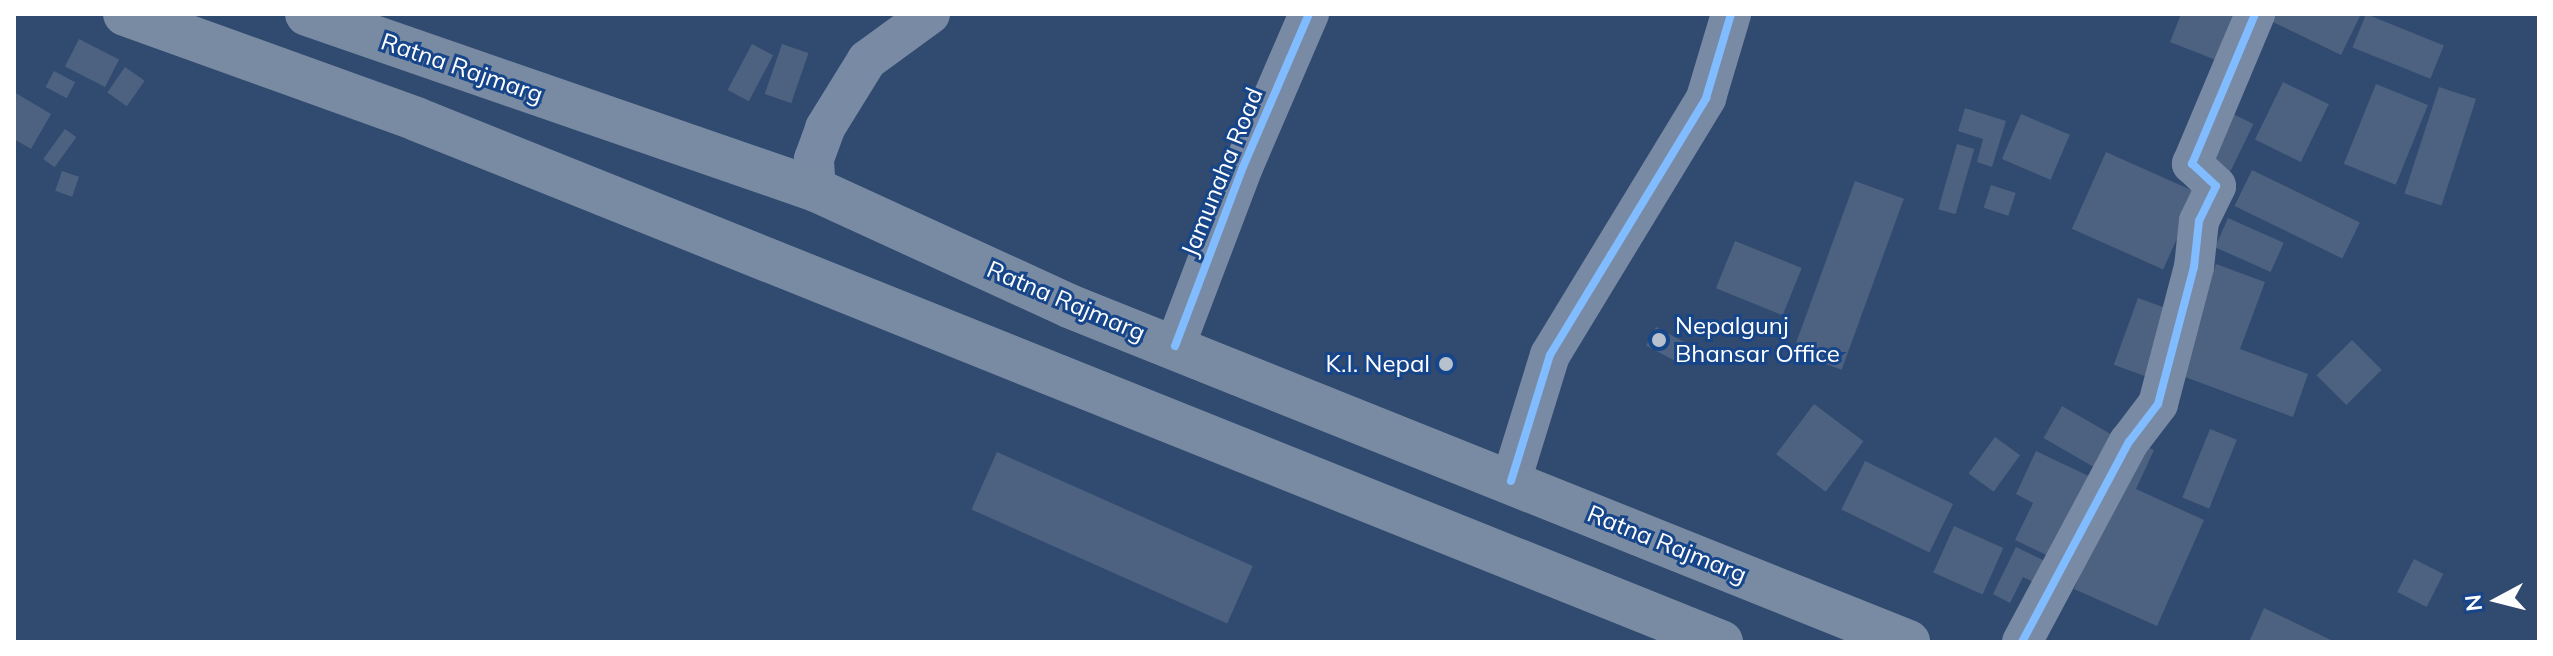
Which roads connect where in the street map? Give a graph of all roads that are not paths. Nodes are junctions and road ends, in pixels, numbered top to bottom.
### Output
1 (125, 14) edge
2 (307, 14) edge
3 (930, 14) edge
4 (1309, 14) edge
5 (1731, 14) edge
6 (2255, 14) edge
7 (816, 190) junction
8 (1175, 346) junction
9 (1511, 481) junction
10 (1721, 642) edge
11 (1908, 642) edge
12 (2022, 642) edge

1 - 10 highway
2 - 7 highway, Ratna Rajmarg
3 - 7 street
4 - 8 street, Jamunaha Road
5 - 9 street
6 - 12 street
7 - 8 highway, Ratna Rajmarg
8 - 9 highway, Ratna Rajmarg
9 - 11 highway, Ratna Rajmarg

